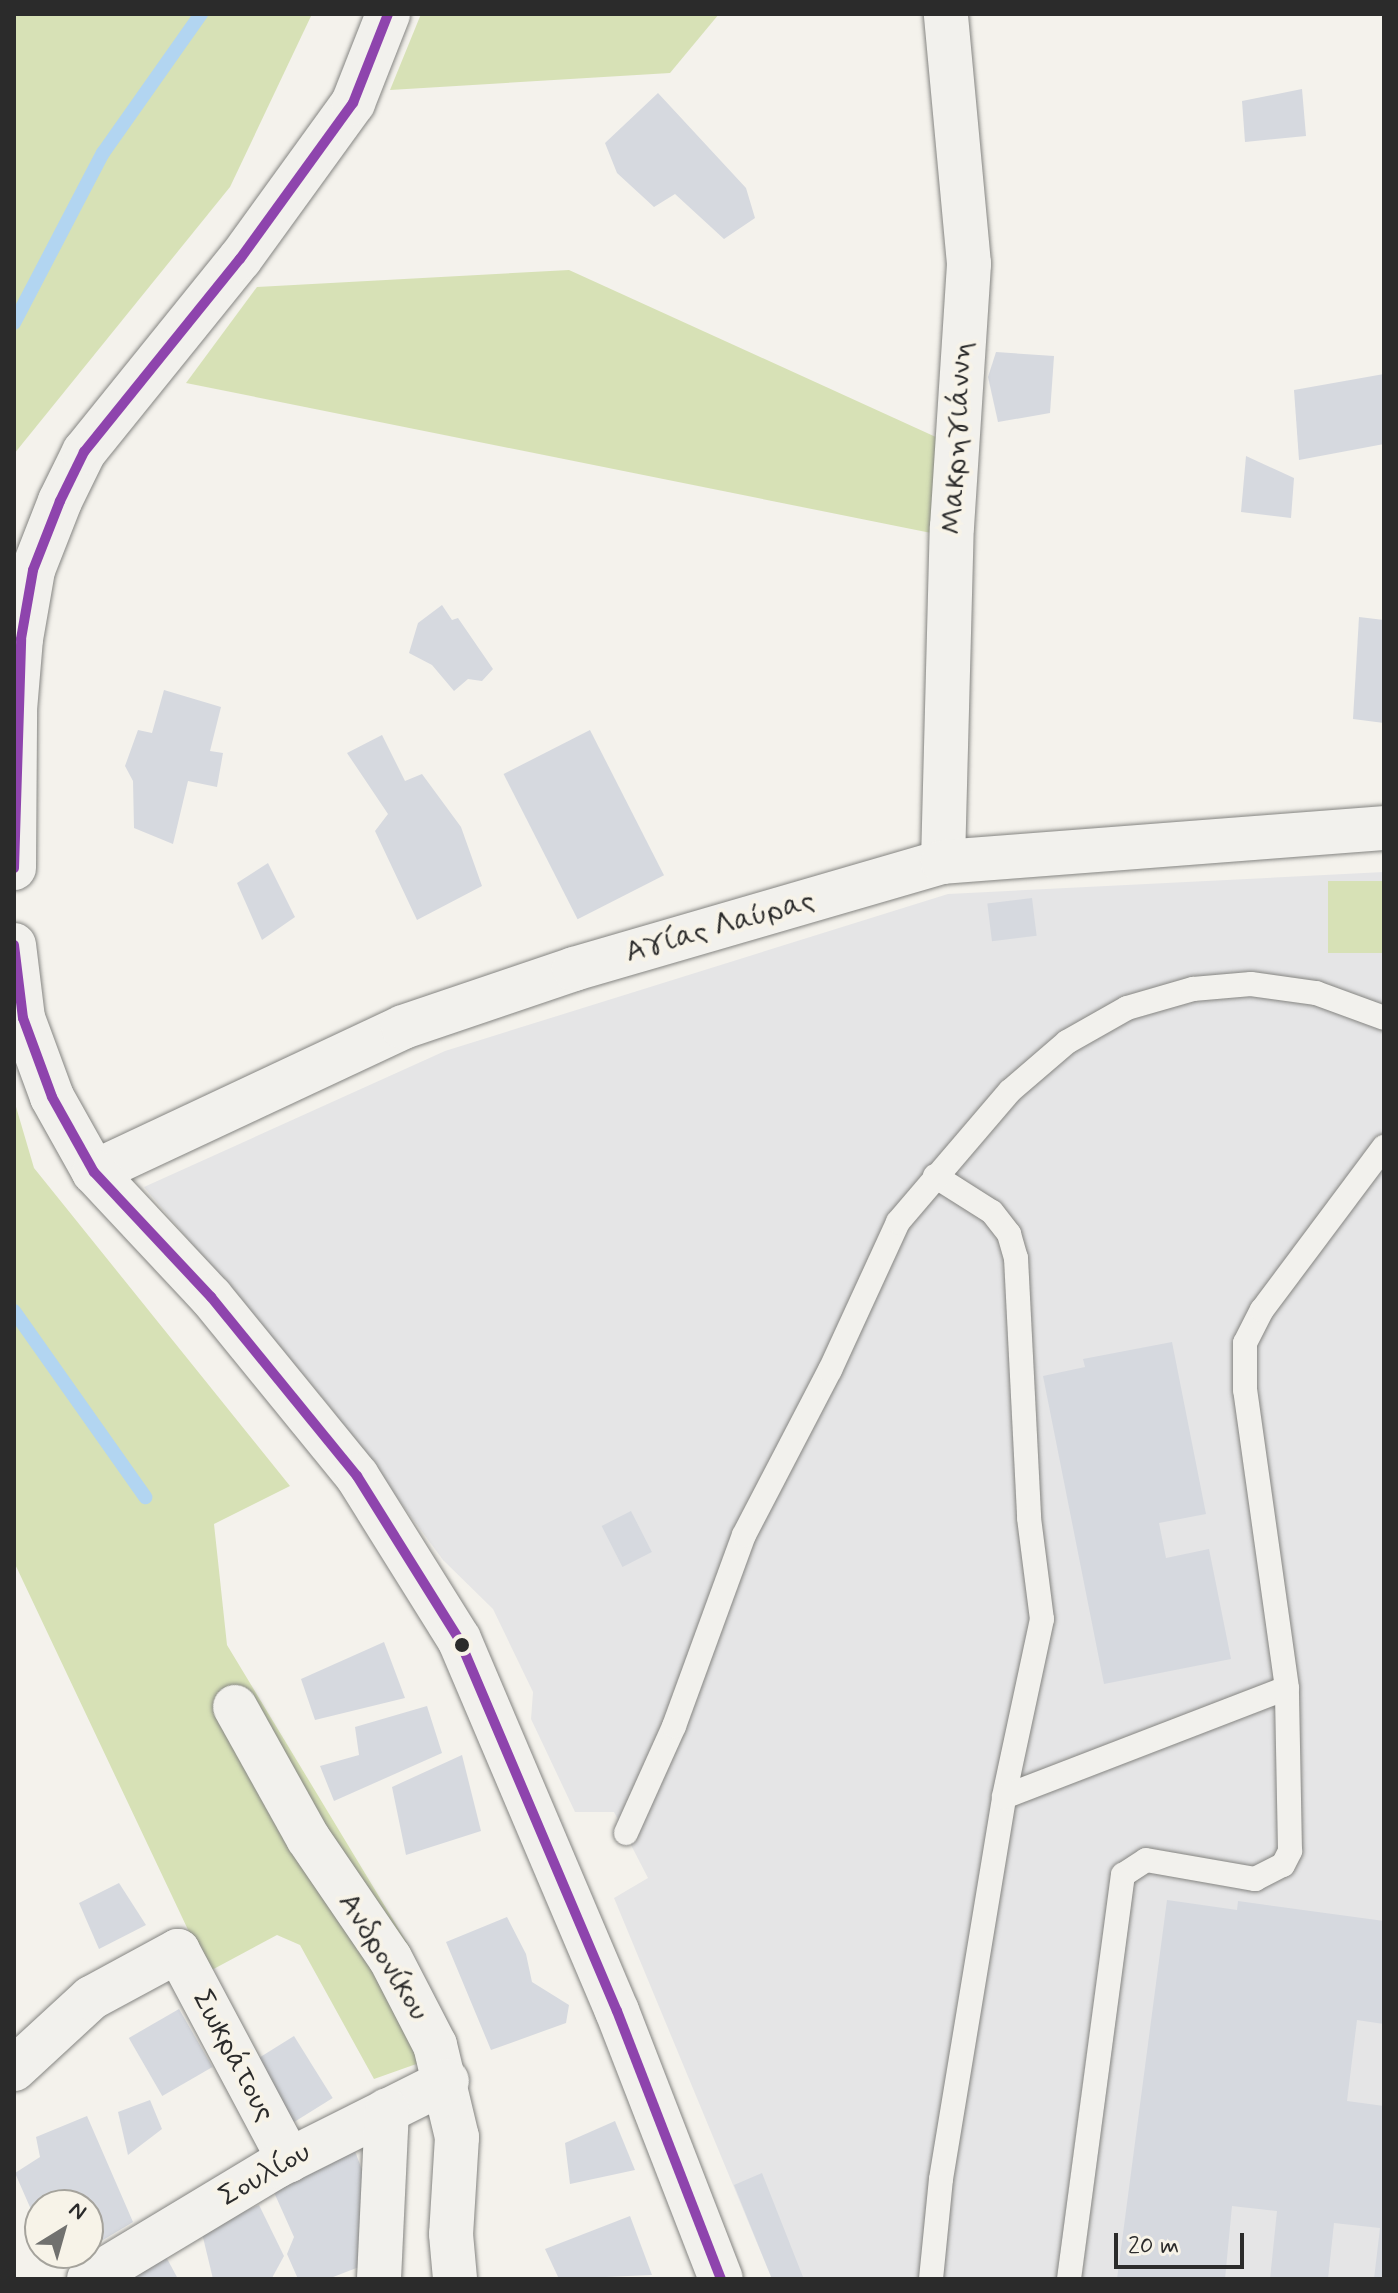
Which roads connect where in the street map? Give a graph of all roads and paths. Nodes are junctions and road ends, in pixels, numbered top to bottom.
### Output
1 (388, 14) edge
2 (946, 14) edge
3 (1384, 828) edge
4 (943, 862) junction
5 (14, 868) edge
6 (14, 945) edge
7 (1384, 1018) edge
8 (1384, 1147) edge
9 (94, 1172) junction
10 (935, 1176) junction
11 (1287, 1688) junction
12 (235, 1707) dead end
13 (1004, 1797) junction
14 (626, 1833) dead end
15 (14, 2069) edge
16 (447, 2081) junction
17 (387, 2110) junction
18 (289, 2160) junction
19 (89, 2279) edge
20 (379, 2279) edge
21 (455, 2279) edge
22 (721, 2279) edge
23 (931, 2279) edge
24 (1069, 2279) edge

1 - 5 street
2 - 4 street, Μακρηγιάννη
3 - 4 street, Αγίας Λαύρας
4 - 9 street, Αγίας Λαύρας
6 - 9 street
7 - 10 lane
8 - 11 lane
9 - 22 street
10 - 13 lane
10 - 14 lane
11 - 13 lane
11 - 24 lane
12 - 16 street, Ανδρονίκου
13 - 23 lane
15 - 18 street, Σωκράτους
16 - 17 street, Σουλίου
16 - 21 street, Ανδρονίκου
17 - 18 street, Σουλίου
17 - 20 street
18 - 19 street, Σουλίου

